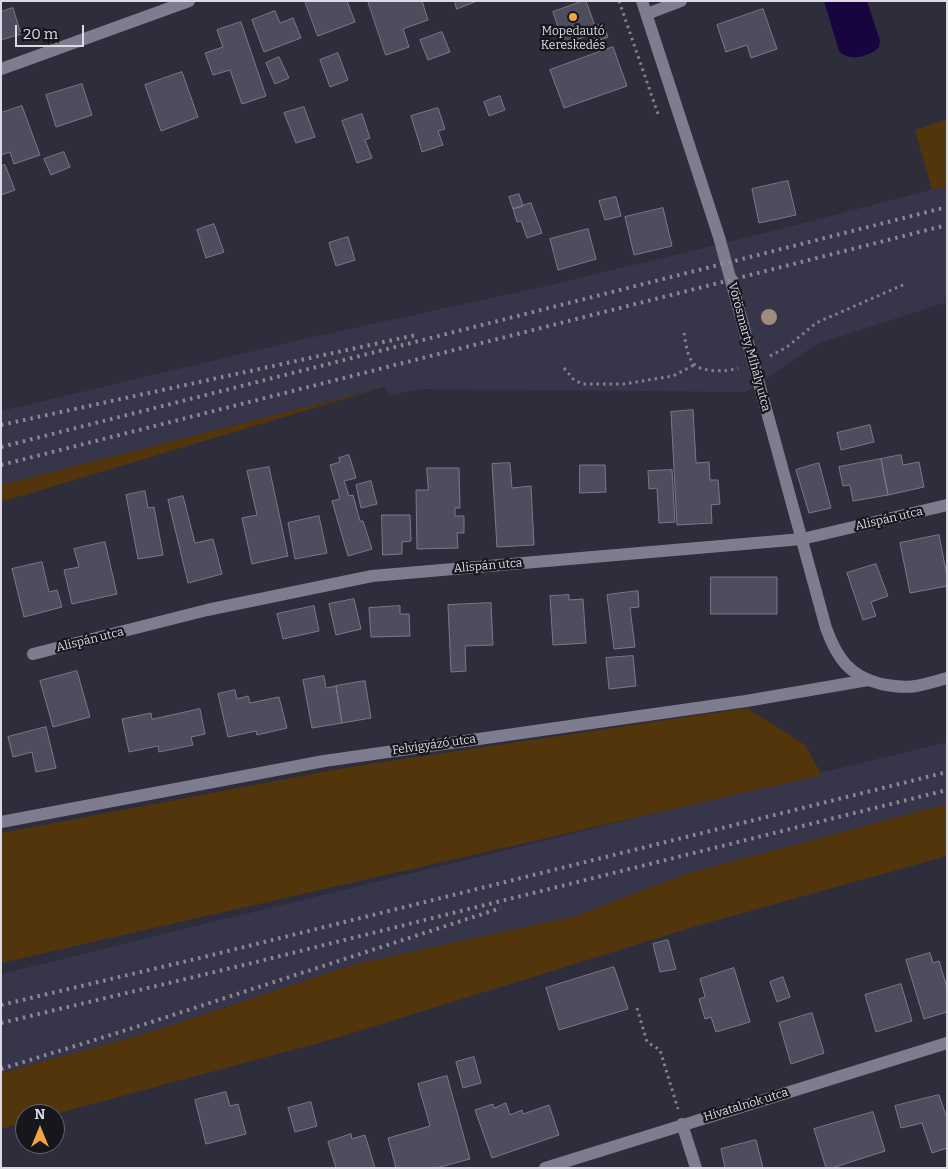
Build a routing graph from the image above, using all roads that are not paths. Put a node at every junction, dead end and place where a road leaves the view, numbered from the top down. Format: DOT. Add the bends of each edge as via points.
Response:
graph roads {
  1 [pos="189,1"];
  2 [pos="642,1"];
  3 [pos="681,1"];
  4 [pos="647,14"];
  5 [pos="1,69"];
  6 [pos="947,505"];
  7 [pos="802,539"];
  8 [pos="33,654"];
  9 [pos="947,678"];
  10 [pos="868,680"];
  11 [pos="1,822"];
  12 [pos="947,1044"];
  13 [pos="682,1124"];
  14 [pos="545,1168"];
  15 [pos="696,1168"];
  1 -- 5 [label="street"];
  2 -- 4 [label="street, Vörösmarty Mihály utca"];
  3 -- 4 [label="street"];
  4 -- 7 [label="street, Vörösmarty Mihály utca" via="719,237"];
  6 -- 7 [label="street, Alispán utca"];
  7 -- 8 [label="street, Alispán utca" via="372,576 207,610"];
  7 -- 10 [label="street, Vörösmarty Mihály utca" via="832,645 852,671"];
  9 -- 10 [label="street" via="915,687 893,687"];
  10 -- 11 [label="street, Felvigyázó utca" via="746,701 324,761"];
  12 -- 13 [label="street, Hivatalnok utca"];
  13 -- 14 [label="street, Hivatalnok utca"];
  13 -- 15 [label="street"];
}
